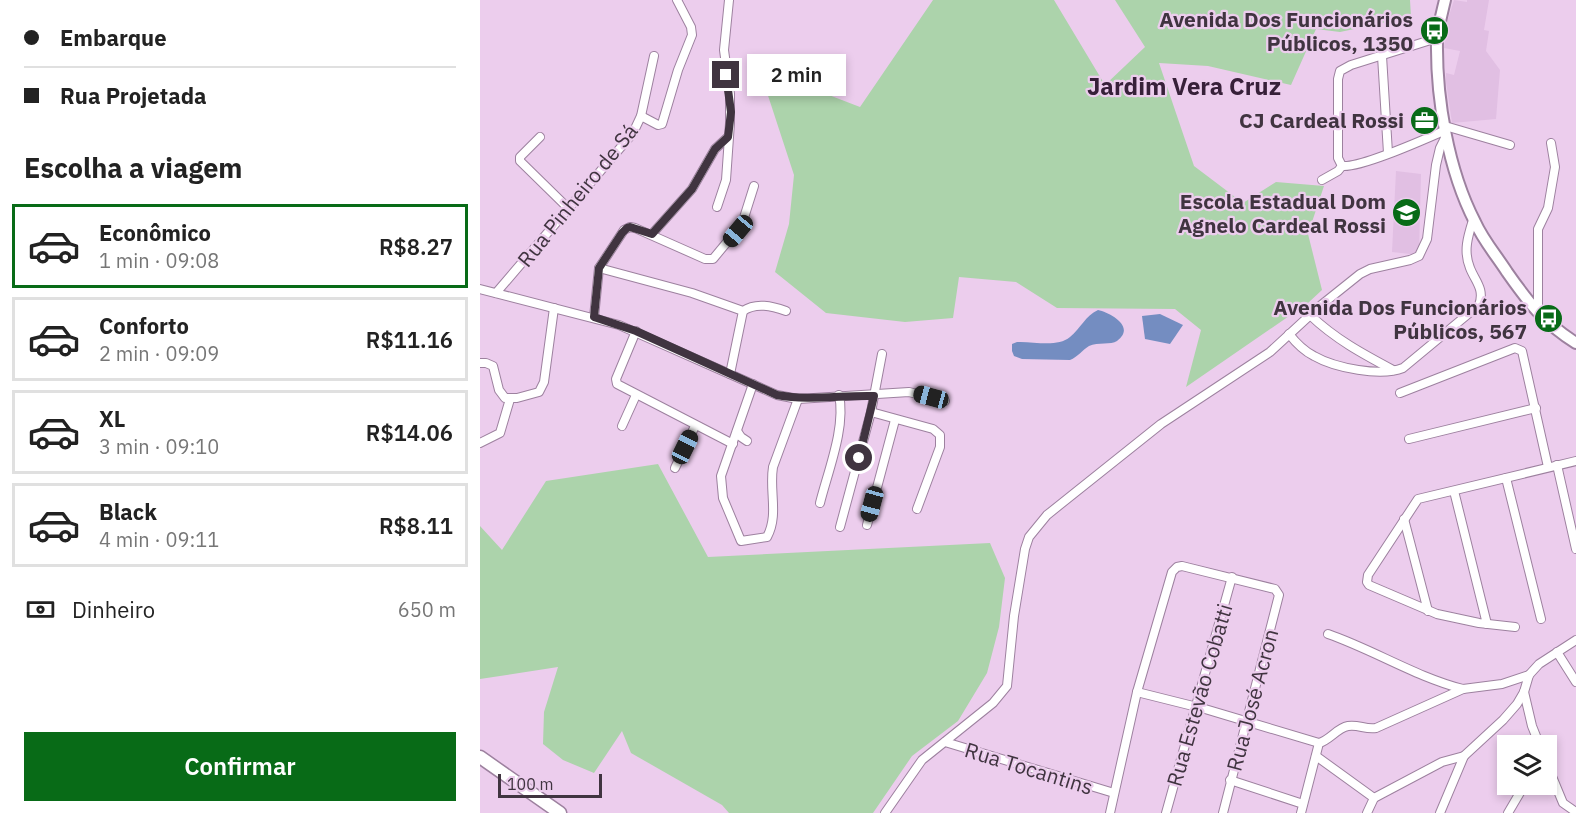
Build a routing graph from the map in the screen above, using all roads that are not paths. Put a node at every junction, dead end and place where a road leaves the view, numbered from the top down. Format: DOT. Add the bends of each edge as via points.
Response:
graph roads {
  1 [pos="676,0"];
  2 [pos="729,0"];
  3 [pos="1445,0"];
  4 [pos="1437,38"];
  5 [pos="654,56"];
  6 [pos="1382,56"];
  7 [pos="641,116"];
  8 [pos="1446,130"];
  9 [pos="540,137"];
  10 [pos="728,137"];
  11 [pos="1551,143"];
  12 [pos="1510,144"];
  13 [pos="1388,153"];
  14 [pos="1342,166"];
  15 [pos="1322,180"];
  16 [pos="754,186"];
  17 [pos="717,207"];
  18 [pos="569,209"];
  19 [pos="1473,220"];
  20 [pos="652,234"];
  21 [pos="599,268"];
  22 [pos="480,289"];
  23 [pos="496,292"];
  24 [pos="554,308"];
  25 [pos="743,311"];
  26 [pos="786,311"];
  27 [pos="1538,314"];
  28 [pos="1310,315"];
  29 [pos="594,317"];
  30 [pos="636,331"];
  31 [pos="1289,334"];
  32 [pos="1576,343"];
  33 [pos="882,354"];
  34 [pos="480,363"];
  35 [pos="1396,371"];
  36 [pos="730,374"];
  37 [pos="753,384"];
  38 [pos="1400,393"];
  39 [pos="636,395"];
  40 [pos="838,395"];
  41 [pos="874,396"];
  42 [pos="510,399"];
  43 [pos="798,399"];
  44 [pos="945,401"];
  45 [pos="1536,408"];
  46 [pos="871,412"];
  47 [pos="895,420"];
  48 [pos="622,426"];
  49 [pos="695,426"];
  50 [pos="737,431"];
  51 [pos="1409,439"];
  52 [pos="747,441"];
  53 [pos="480,443"];
  54 [pos="733,444"];
  55 [pos="1576,461"];
  56 [pos="1553,466"];
  57 [pos="675,468"];
  58 [pos="1506,478"];
  59 [pos="1454,491"];
  60 [pos="820,503"];
  61 [pos="918,509"];
  62 [pos="1404,519"];
  63 [pos="867,525"];
  64 [pos="840,527"];
  65 [pos="1576,549"];
  66 [pos="1232,577"];
  67 [pos="1428,611"];
  68 [pos="1541,619"];
  69 [pos="1486,624"];
  70 [pos="1515,627"];
  71 [pos="1328,634"];
  72 [pos="1576,640"];
  73 [pos="1557,652"];
  74 [pos="1529,675"];
  75 [pos="1576,682"];
  76 [pos="1463,689"];
  77 [pos="1137,692"];
  78 [pos="1524,692"];
  79 [pos="1196,706"];
  80 [pos="1245,722"];
  81 [pos="1536,735"];
  82 [pos="945,742"];
  83 [pos="1319,743"];
  84 [pos="1316,756"];
  85 [pos="1464,756"];
  86 [pos="480,757"];
  87 [pos="1230,780"];
  88 [pos="1557,789"];
  89 [pos="1114,793"];
  90 [pos="1519,795"];
  91 [pos="1374,798"];
  92 [pos="1302,804"];
  93 [pos="560,813"];
  94 [pos="885,813"];
  95 [pos="1110,813"];
  96 [pos="1166,813"];
  97 [pos="1223,813"];
  98 [pos="1301,813"];
  99 [pos="1367,813"];
  100 [pos="1440,813"];
  101 [pos="1508,813"];
  102 [pos="1575,813"];
  1 -- 7 [label="street" via="691,27 692,39 662,124"];
  2 -- 10 [label="street" via="724,37 731,112"];
  3 -- 4 [label="street"];
  4 -- 6 [label="street"];
  4 -- 8 [label="street"];
  5 -- 7 [label="street, Rua Pinheiro de Sá"];
  6 -- 13 [label="street"];
  6 -- 14 [label="street" via="1340,71 1338,159"];
  7 -- 18 [label="street, Rua Pinheiro de Sá" via="633,133"];
  8 -- 12 [label="street"];
  8 -- 13 [label="street"];
  8 -- 19 [label="street" via="1459,184"];
  8 -- 28 [label="street" via="1436,165 1427,239 1419,256 1360,274"];
  9 -- 18 [label="street" via="520,161"];
  10 -- 17 [label="street" via="726,180"];
  10 -- 20 [label="street" via="715,149 692,189"];
  11 -- 27 [label="street" via="1553,186 1538,229"];
  13 -- 14 [label="street"];
  14 -- 15 [label="street"];
  16 -- 20 [label="street" via="742,224 713,259"];
  18 -- 23 [label="street, Rua Pinheiro de Sá"];
  19 -- 27 [label="street"];
  19 -- 35 [label="street" via="1466,246 1470,269 1480,290 1479,305"];
  20 -- 21 [label="street" via="627,228"];
  21 -- 25 [label="street"];
  21 -- 29 [label="street"];
  22 -- 23 [label="street"];
  23 -- 24 [label="street"];
  24 -- 29 [label="street"];
  24 -- 42 [label="street" via="542,388"];
  25 -- 26 [label="street" via="763,306"];
  25 -- 36 [label="street"];
  27 -- 32 [label="street"];
  28 -- 31 [label="street"];
  28 -- 35 [label="street" via="1353,349"];
  29 -- 30 [label="street"];
  30 -- 36 [label="street"];
  30 -- 39 [label="street" via="616,382"];
  31 -- 35 [label="street" via="1317,357 1363,370"];
  31 -- 82 [label="street" via="1270,352 1161,424 1037,525 1025,549 1007,686 993,704"];
  33 -- 41 [label="street"];
  34 -- 42 [label="street" via="492,366 501,395"];
  36 -- 37 [label="street"];
  37 -- 43 [label="street"];
  37 -- 50 [label="street"];
  38 -- 45 [label="street" via="1515,348 1522,351"];
  39 -- 48 [label="street"];
  39 -- 49 [label="street"];
  40 -- 41 [label="street"];
  40 -- 43 [label="street"];
  40 -- 60 [label="street" via="840,425"];
  41 -- 44 [label="street" via="909,392"];
  41 -- 46 [label="street"];
  42 -- 53 [label="street" via="502,430"];
  43 -- 54 [label="street" via="773,467 774,519 767,537 741,541 723,498 720,476"];
  45 -- 51 [label="street"];
  45 -- 56 [label="street"];
  46 -- 47 [label="street"];
  46 -- 64 [label="street"];
  47 -- 61 [label="street" via="933,429 940,435 940,447"];
  47 -- 63 [label="street"];
  49 -- 54 [label="street"];
  49 -- 57 [label="street"];
  50 -- 52 [label="street"];
  50 -- 54 [label="street"];
  55 -- 56 [label="street"];
  56 -- 58 [label="street"];
  56 -- 65 [label="street"];
  58 -- 59 [label="street"];
  58 -- 68 [label="street"];
  59 -- 62 [label="street" via="1418,500"];
  59 -- 69 [label="street"];
  62 -- 67 [label="street"];
  62 -- 67 [label="street" via="1367,582"];
  66 -- 77 [label="street" via="1182,566 1172,572"];
  66 -- 79 [label="street, Rua Estevão Cobatti"];
  66 -- 80 [label="street, Rua José Acron" via="1275,589 1279,595"];
  67 -- 69 [label="street"];
  69 -- 70 [label="street"];
  71 -- 76 [label="street"];
  72 -- 73 [label="street"];
  73 -- 74 [label="street"];
  73 -- 75 [label="street"];
  74 -- 76 [label="street" via="1502,684"];
  74 -- 78 [label="street"];
  76 -- 83 [label="street" via="1376,728 1346,727"];
  77 -- 79 [label="street"];
  77 -- 89 [label="street"];
  78 -- 81 [label="street"];
  78 -- 85 [label="street" via="1503,720"];
  79 -- 80 [label="street"];
  79 -- 96 [label="street, Rua Estevão Cobatti"];
  80 -- 83 [label="street"];
  80 -- 87 [label="street, Rua José Acron"];
  82 -- 89 [label="street, Rua Tocantins"];
  82 -- 94 [label="street" via="922,760"];
  83 -- 84 [label="street"];
  84 -- 91 [label="street"];
  84 -- 92 [label="street"];
  85 -- 91 [label="street" via="1442,762"];
  85 -- 100 [label="street"];
  86 -- 93 [label="main road"];
  87 -- 92 [label="street"];
  87 -- 97 [label="street, Rua José Acron"];
  88 -- 102 [label="street" via="1563,803"];
  89 -- 95 [label="street"];
  90 -- 101 [label="street"];
  91 -- 99 [label="street"];
  92 -- 98 [label="street"];
}
